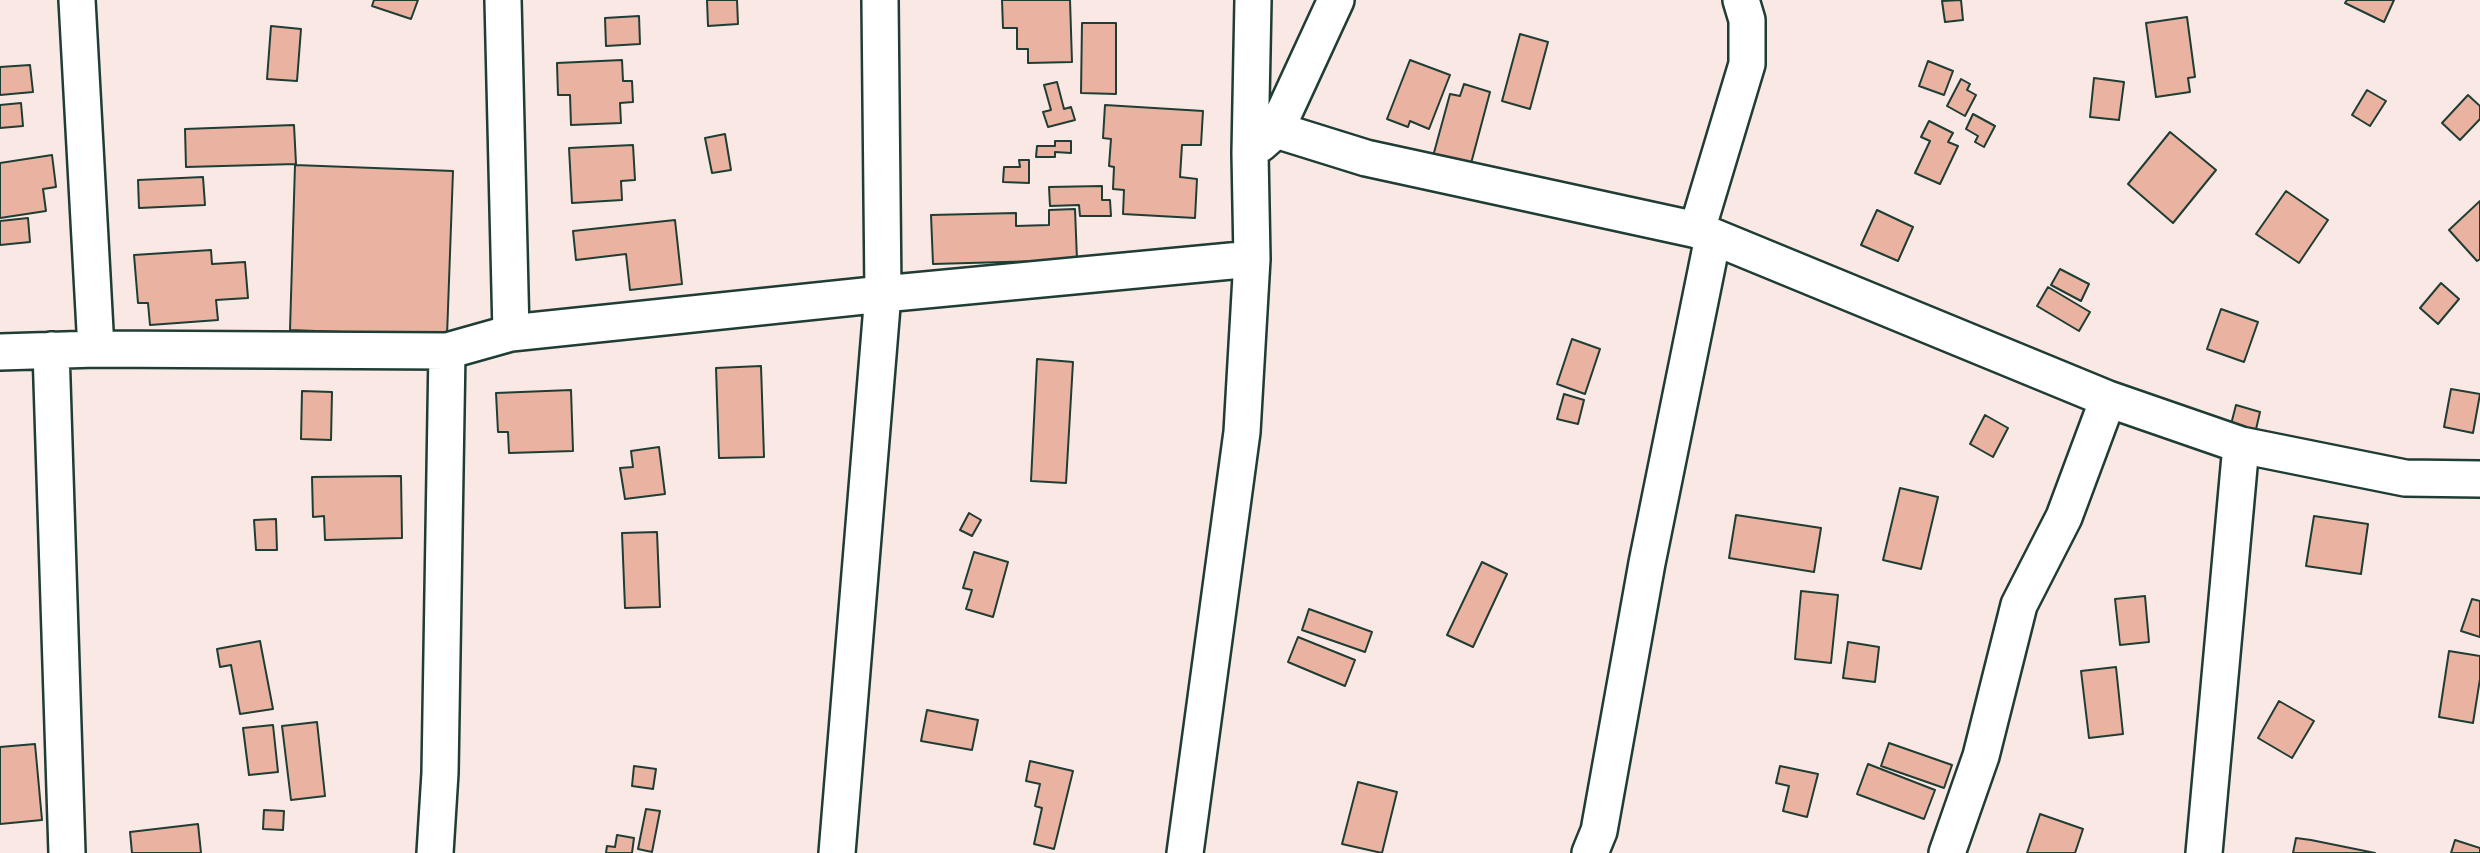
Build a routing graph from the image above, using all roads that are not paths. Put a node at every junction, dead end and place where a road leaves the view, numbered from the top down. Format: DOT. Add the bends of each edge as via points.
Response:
graph roads {
  1 [pos="77,0"];
  2 [pos="503,0"];
  3 [pos="880,0"];
  4 [pos="1253,0"];
  5 [pos="1336,0"];
  6 [pos="1741,0"];
  7 [pos="1276,130"];
  8 [pos="1250,153"];
  9 [pos="1705,234"];
  10 [pos="1252,259"];
  11 [pos="883,294"];
  12 [pos="511,333"];
  13 [pos="51,349"];
  14 [pos="96,349"];
  15 [pos="447,351"];
  16 [pos="0,352"];
  17 [pos="2108,399"];
  18 [pos="2241,445"];
  19 [pos="2480,480"];
  20 [pos="66,853"];
  21 [pos="435,853"];
  22 [pos="837,853"];
  23 [pos="1185,853"];
  24 [pos="1590,853"];
  25 [pos="1947,853"];
  26 [pos="2204,853"];
  1 -- 14 [label="street"];
  2 -- 12 [label="street"];
  3 -- 11 [label="street"];
  4 -- 8 [label="street"];
  5 -- 7 [label="street"];
  6 -- 9 [label="street" via="1747,64"];
  7 -- 8 [label="street"];
  7 -- 9 [label="street" via="1366,158"];
  8 -- 10 [label="street"];
  9 -- 17 [label="street"];
  9 -- 24 [label="street" via="1599,831"];
  10 -- 11 [label="street"];
  10 -- 23 [label="street" via="1242,432"];
  11 -- 12 [label="street"];
  11 -- 22 [label="street"];
  12 -- 15 [label="street"];
  13 -- 14 [label="street"];
  13 -- 16 [label="street"];
  13 -- 20 [label="street"];
  14 -- 15 [label="street"];
  15 -- 21 [label="street"];
  17 -- 18 [label="street"];
  17 -- 25 [label="street" via="2064,517 2019,605 1981,756"];
  18 -- 19 [label="street" via="2404,478"];
  18 -- 26 [label="street"];
}
